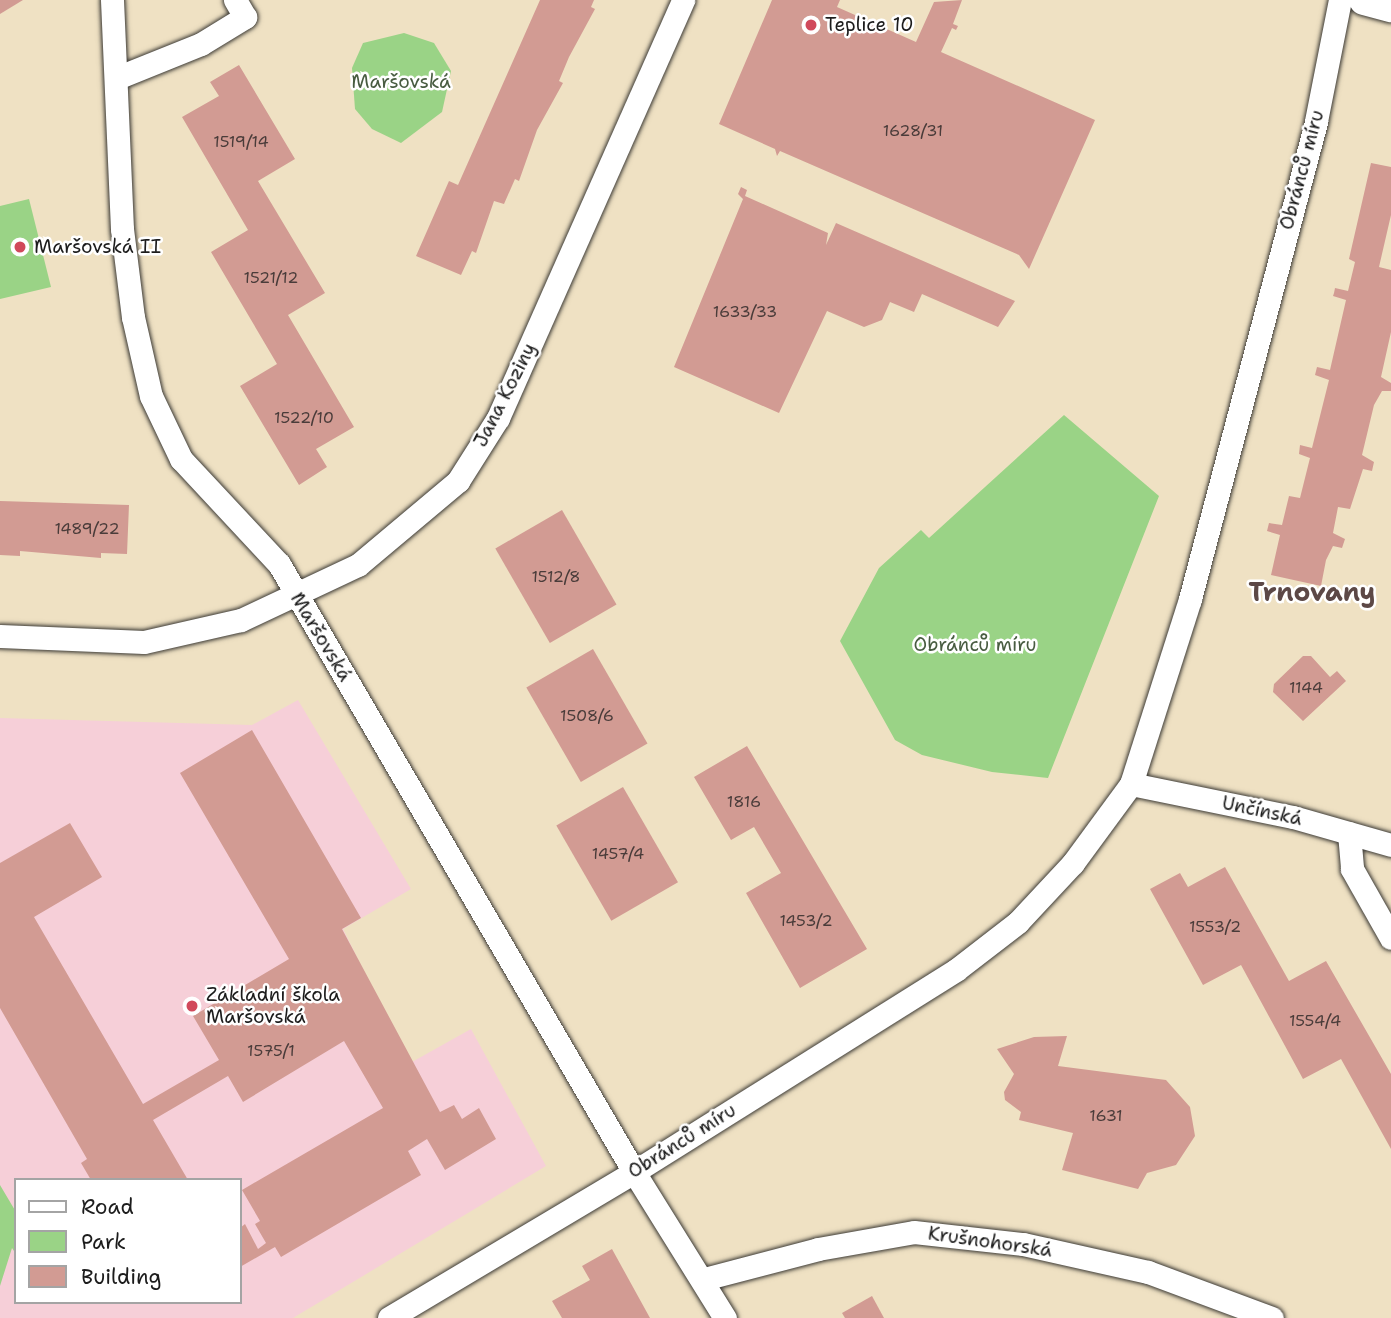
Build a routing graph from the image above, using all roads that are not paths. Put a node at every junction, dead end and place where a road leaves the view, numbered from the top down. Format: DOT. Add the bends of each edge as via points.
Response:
graph roads {
  1 [pos="112,0"];
  2 [pos="235,0"];
  3 [pos="684,0"];
  4 [pos="1340,0"];
  5 [pos="1364,0"];
  6 [pos="1391,7"];
  7 [pos="119,77"];
  8 [pos="297,597"];
  9 [pos="0,636"];
  10 [pos="1130,784"];
  11 [pos="1349,832"];
  12 [pos="1391,845"];
  13 [pos="1391,938"];
  14 [pos="634,1172"];
  15 [pos="704,1279"];
  16 [pos="389,1318"];
  17 [pos="725,1318"];
  18 [pos="1272,1318"];
  1 -- 7 [label="street, Maršovská"];
  2 -- 7 [label="street" via="245,17 201,44"];
  3 -- 8 [label="street, Jana Koziny" via="498,418 458,481 373,555"];
  4 -- 10 [label="street, Obránců míru" via="1316,121 1189,599"];
  5 -- 6 [label="street"];
  7 -- 8 [label="street, Maršovská" via="121,229 133,317 151,396 181,459 279,564"];
  8 -- 9 [label="street, Jana Koziny" via="208,630 144,642"];
  8 -- 14 [label="street, Maršovská"];
  10 -- 11 [label="street, Unčínská"];
  10 -- 14 [label="street, Obránců míru" via="1073,863 1018,922 956,970"];
  11 -- 12 [label="street, Unčínská"];
  11 -- 13 [label="street" via="1352,869"];
  14 -- 15 [label="street"];
  14 -- 16 [label="street, Obránců míru"];
  15 -- 17 [label="street"];
  15 -- 18 [label="street, Krušnohorská" via="803,1253 914,1232 1023,1244 1148,1272"];
}
